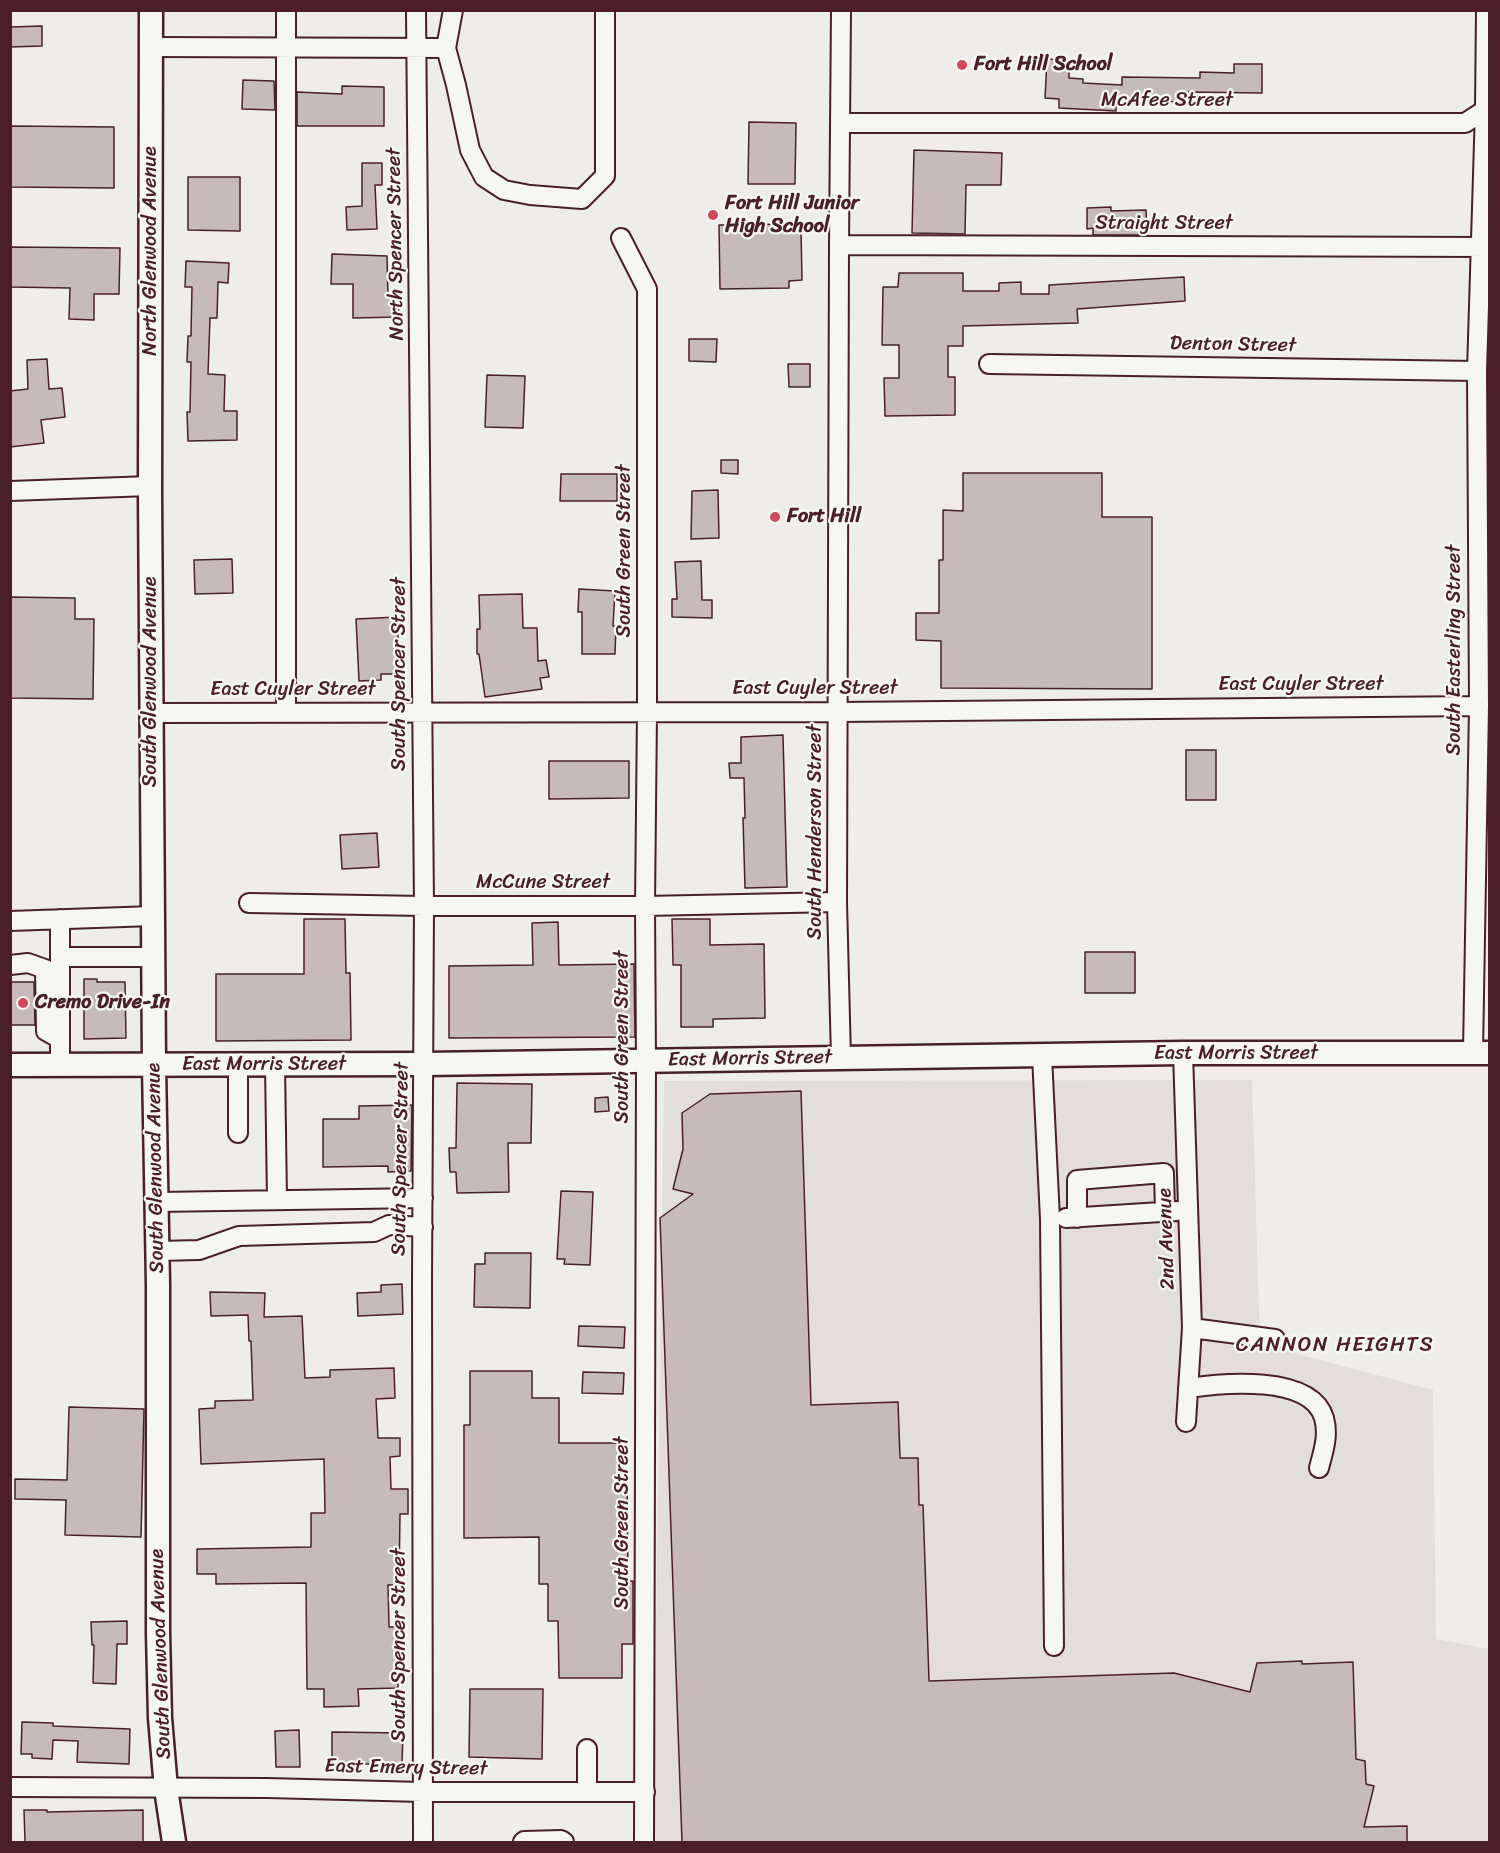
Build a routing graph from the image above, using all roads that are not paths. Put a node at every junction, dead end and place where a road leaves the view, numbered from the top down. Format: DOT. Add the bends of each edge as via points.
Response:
graph roads {
  1 [pos="151,10"];
  2 [pos="286,10"];
  3 [pos="416,10"];
  4 [pos="453,10"];
  5 [pos="605,10"];
  6 [pos="841,10"];
  7 [pos="1486,10"];
  8 [pos="151,47"];
  9 [pos="416,48"];
  10 [pos="446,48"];
  11 [pos="286,49"];
  12 [pos="1487,110"];
  13 [pos="840,123"];
  14 [pos="621,238"];
  15 [pos="838,245"];
  16 [pos="1485,247"];
  17 [pos="989,364"];
  18 [pos="1477,371"];
  19 [pos="421,476"];
  20 [pos="150,489"];
  21 [pos="10,491"];
  22 [pos="1479,706"];
  23 [pos="423,711"];
  24 [pos="647,712"];
  25 [pos="838,712"];
  26 [pos="152,713"];
  27 [pos="286,713"];
  28 [pos="837,902"];
  29 [pos="249,903"];
  30 [pos="424,906"];
  31 [pos="645,906"];
  32 [pos="153,916"];
  33 [pos="60,919"];
  34 [pos="10,921"];
  35 [pos="60,957"];
  36 [pos="153,957"];
  37 [pos="10,965"];
  38 [pos="60,1039"];
  39 [pos="1481,1052"];
  40 [pos="1183,1053"];
  41 [pos="1042,1056"];
  42 [pos="841,1058"];
  43 [pos="646,1060"];
  44 [pos="425,1064"];
  45 [pos="10,1065"];
  46 [pos="60,1065"];
  47 [pos="154,1065"];
  48 [pos="238,1065"];
  49 [pos="275,1065"];
  50 [pos="238,1133"];
  51 [pos="423,1198"];
  52 [pos="277,1200"];
  53 [pos="157,1202"];
  54 [pos="1188,1210"];
  55 [pos="1165,1211"];
  56 [pos="1077,1218"];
  57 [pos="1050,1219"];
  58 [pos="423,1227"];
  59 [pos="158,1251"];
  60 [pos="1192,1328"];
  61 [pos="1275,1339"];
  62 [pos="1188,1388"];
  63 [pos="1186,1422"];
  64 [pos="1318,1468"];
  65 [pos="1054,1646"];
  66 [pos="587,1749"];
  67 [pos="10,1788"];
  68 [pos="166,1789"];
  69 [pos="587,1791"];
  70 [pos="423,1792"];
  71 [pos="645,1792"];
  72 [pos="174,1842"];
  73 [pos="423,1842"];
  74 [pos="523,1842"];
  75 [pos="564,1842"];
  76 [pos="644,1842"];
  1 -- 8 [label="main road, North Glenwood Avenue"];
  2 -- 11 [label="street"];
  3 -- 9 [label="street, North Spencer Street"];
  4 -- 10 [label="street"];
  5 -- 10 [label="street" via="605,176 582,199 504,190 483,177 470,150"];
  6 -- 13 [label="street, South Henderson Street"];
  7 -- 12 [label="street, South Easterling Street"];
  8 -- 11 [label="street"];
  8 -- 20 [label="main road, North Glenwood Avenue"];
  9 -- 10 [label="street"];
  9 -- 11 [label="street"];
  9 -- 19 [label="street, North Spencer Street"];
  11 -- 27 [label="street"];
  12 -- 13 [label="street, McAfee Street" via="1465,123"];
  12 -- 16 [label="street, South Easterling Street"];
  13 -- 15 [label="street, South Henderson Street"];
  14 -- 24 [label="street, South Green Street" via="647,290"];
  15 -- 16 [label="street, Straight Street"];
  15 -- 25 [label="street, South Henderson Street"];
  16 -- 18 [label="street, South Easterling Street"];
  17 -- 18 [label="street, Denton Street"];
  18 -- 22 [label="street, South Easterling Street"];
  19 -- 23 [label="street, South Spencer Street"];
  20 -- 21 [label="street"];
  20 -- 26 [label="main road, South Glenwood Avenue"];
  22 -- 25 [label="street, East Cuyler Street"];
  22 -- 39 [label="street, South Easterling Street"];
  23 -- 24 [label="street, East Cuyler Street"];
  23 -- 27 [label="street, East Cuyler Street"];
  23 -- 30 [label="street, South Spencer Street"];
  24 -- 25 [label="street, East Cuyler Street"];
  24 -- 31 [label="street, South Green Street"];
  25 -- 28 [label="street, South Henderson Street"];
  26 -- 27 [label="street, East Cuyler Street"];
  26 -- 32 [label="main road, South Glenwood Avenue"];
  28 -- 31 [label="street, McCune Street"];
  28 -- 42 [label="street, South Henderson Street"];
  29 -- 30 [label="street, McCune Street"];
  30 -- 31 [label="street, McCune Street"];
  30 -- 44 [label="street, South Spencer Street"];
  31 -- 43 [label="street, South Green Street"];
  32 -- 33 [label="street"];
  32 -- 36 [label="main road, South Glenwood Avenue"];
  33 -- 34 [label="street"];
  33 -- 35 [label="street"];
  35 -- 36 [label="street"];
  35 -- 38 [label="street"];
  36 -- 47 [label="main road, South Glenwood Avenue"];
  37 -- 38 [label="street" via="28,963 45,969 46,1031"];
  38 -- 46 [label="street"];
  39 -- 40 [label="main road, East Morris Street"];
  40 -- 41 [label="main road, East Morris Street"];
  40 -- 54 [label="street, 2nd Avenue"];
  41 -- 42 [label="main road, East Morris Street"];
  41 -- 57 [label="street"];
  42 -- 43 [label="main road, East Morris Street"];
  43 -- 44 [label="main road, East Morris Street"];
  43 -- 71 [label="street, South Green Street"];
  44 -- 49 [label="main road, East Morris Street"];
  44 -- 51 [label="street, South Spencer Street"];
  45 -- 46 [label="main road, East Morris Street"];
  46 -- 47 [label="main road, East Morris Street"];
  47 -- 48 [label="main road, East Morris Street"];
  47 -- 53 [label="main road, South Glenwood Avenue"];
  48 -- 49 [label="main road, East Morris Street"];
  48 -- 50 [label="street"];
  49 -- 52 [label="street"];
  51 -- 52 [label="street"];
  51 -- 58 [label="street, South Spencer Street"];
  52 -- 53 [label="street"];
  53 -- 59 [label="main road, South Glenwood Avenue"];
  54 -- 55 [label="street"];
  54 -- 60 [label="street, 2nd Avenue"];
  55 -- 56 [label="street"];
  55 -- 56 [label="street" via="1164,1173 1077,1180"];
  56 -- 57 [label="street"];
  57 -- 65 [label="street"];
  58 -- 59 [label="street" via="389,1225 374,1232 239,1236 199,1250"];
  58 -- 70 [label="street, South Spencer Street"];
  59 -- 68 [label="main road, South Glenwood Avenue" via="158,1634"];
  60 -- 61 [label="street"];
  60 -- 62 [label="street, 2nd Avenue"];
  62 -- 63 [label="street, 2nd Avenue"];
  62 -- 64 [label="street" via="1257,1383 1290,1389 1312,1400 1324,1417 1326,1439"];
  66 -- 69 [label="street"];
  67 -- 68 [label="street, East Emery Street"];
  68 -- 70 [label="street, East Emery Street"];
  68 -- 72 [label="main road, South Glenwood Avenue"];
  69 -- 70 [label="street, East Emery Street"];
  69 -- 71 [label="street, East Emery Street"];
  70 -- 73 [label="street, South Spencer Street"];
  71 -- 76 [label="street, South Green Street"];
  74 -- 75 [label="street"];
}
